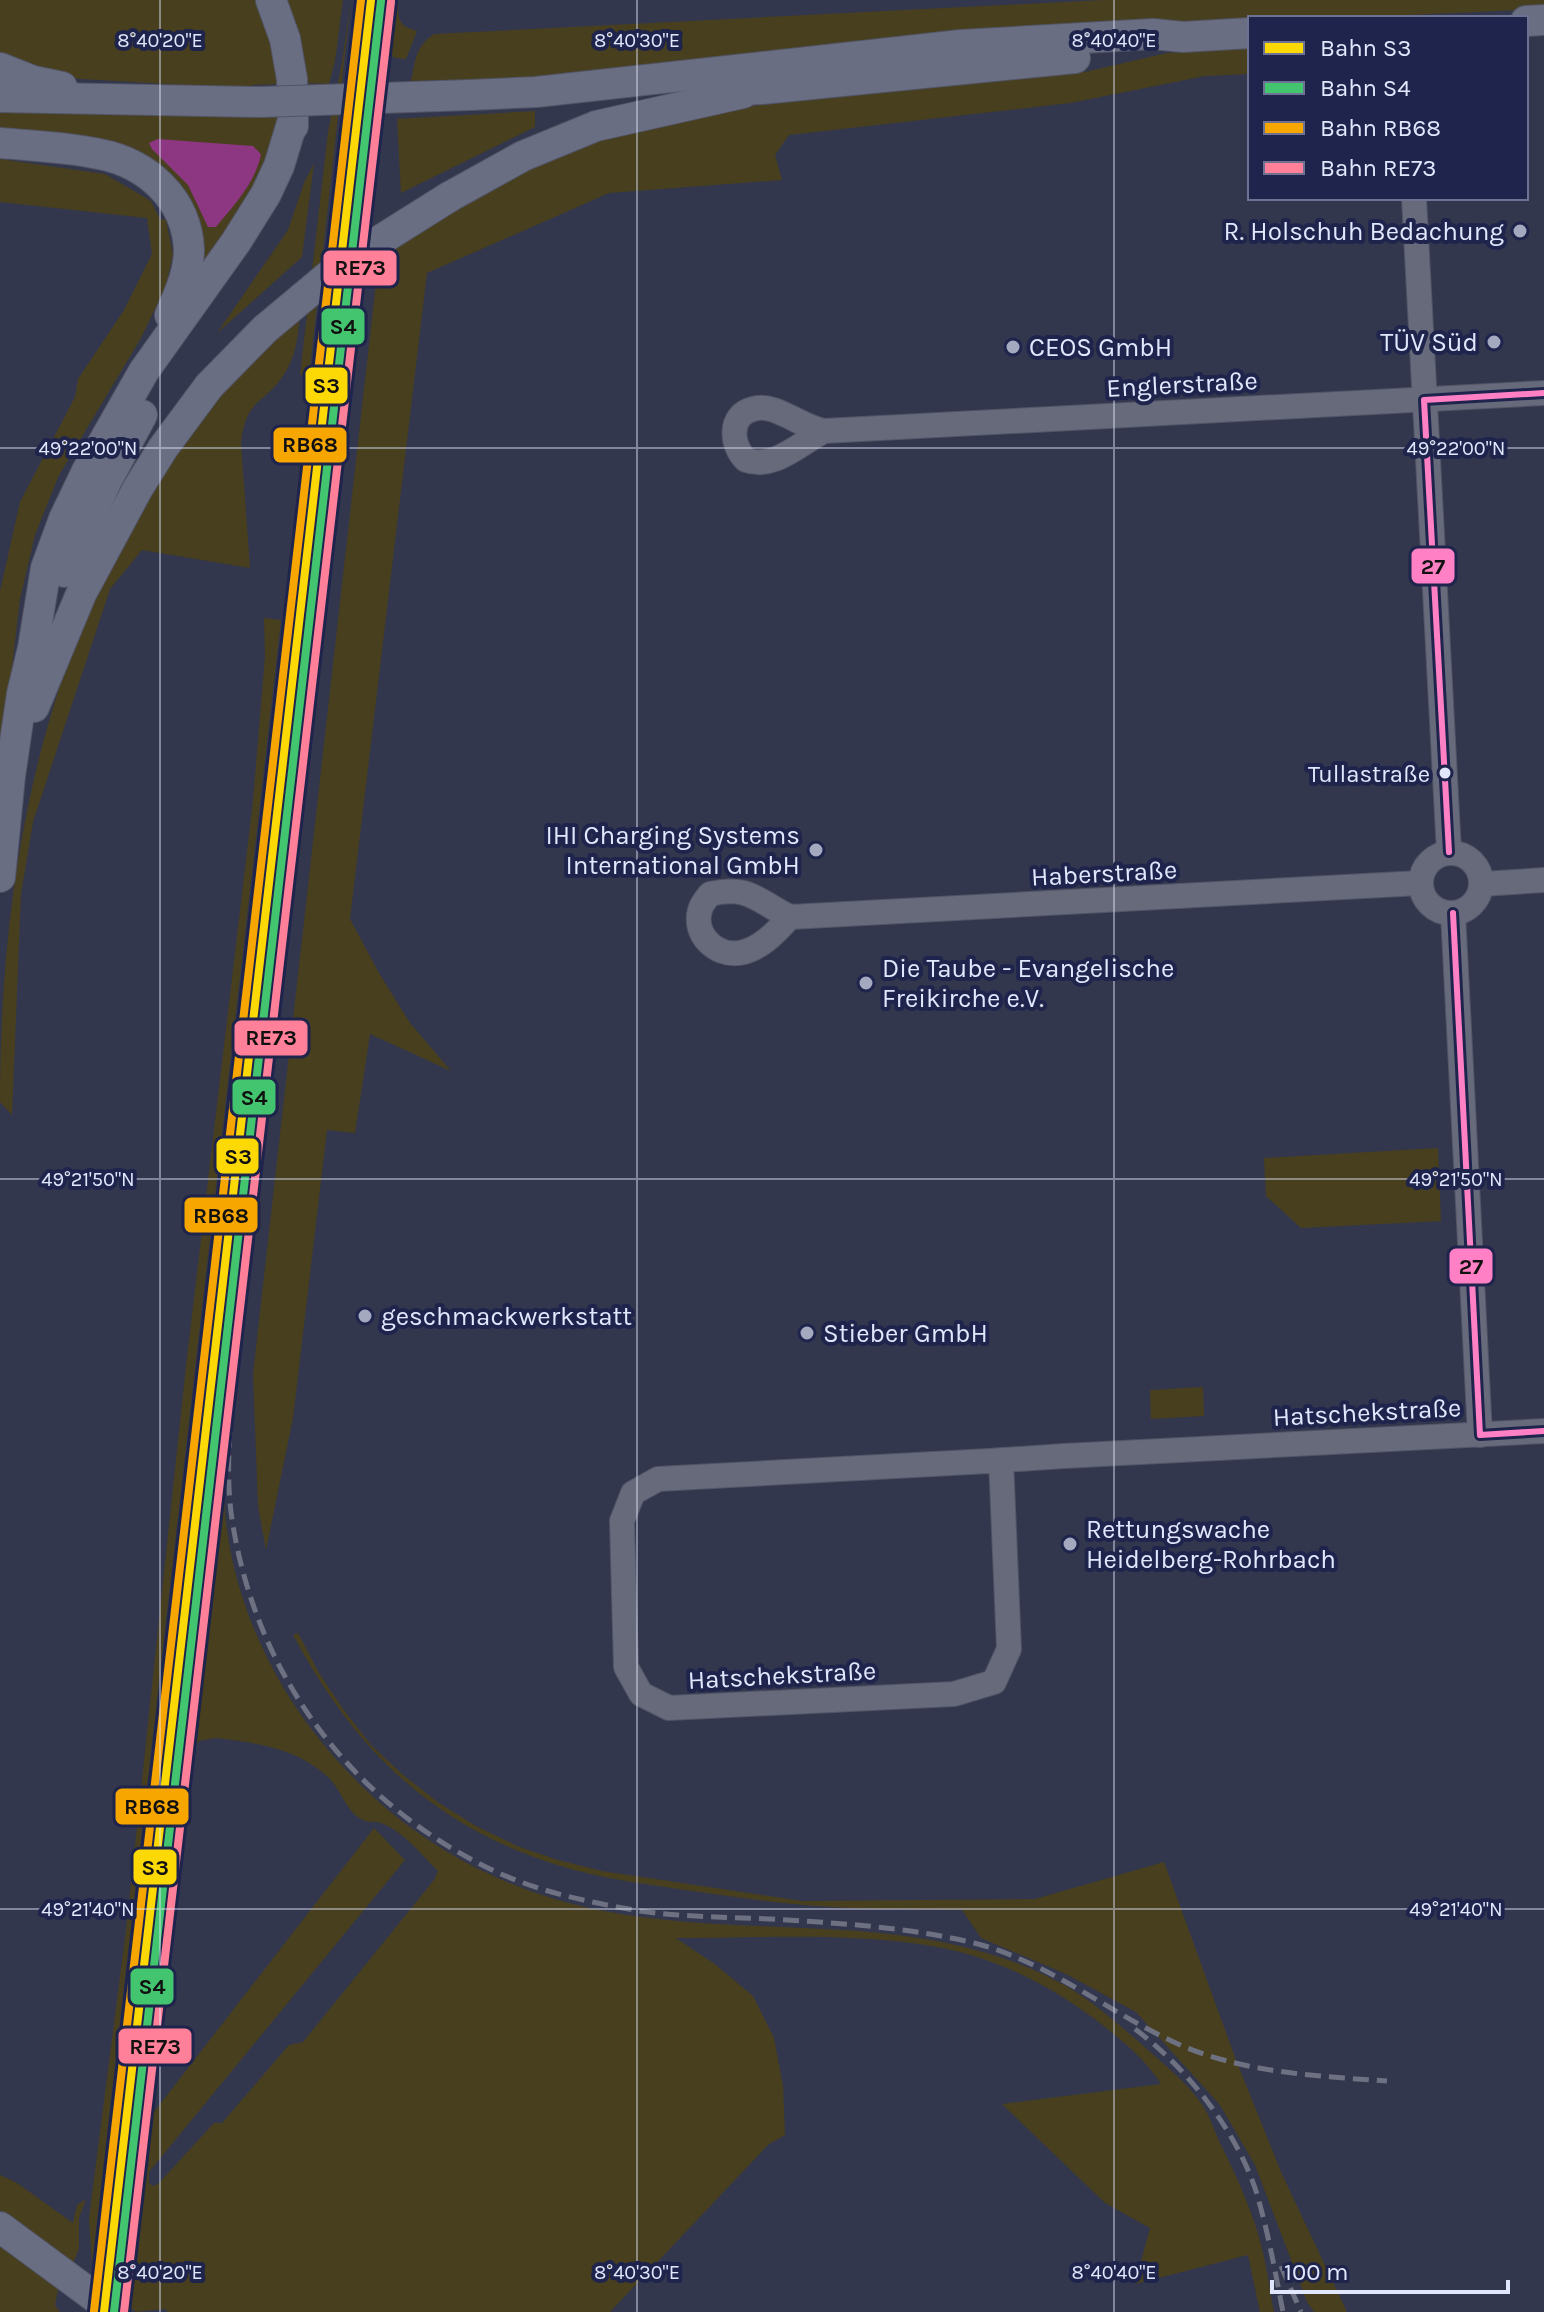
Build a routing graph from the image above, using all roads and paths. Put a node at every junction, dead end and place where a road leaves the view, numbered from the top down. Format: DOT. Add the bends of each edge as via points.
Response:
graph roads {
  1 [pos="271,0"];
  2 [pos="1248,33"];
  3 [pos="1183,37"];
  4 [pos="0,68"];
  5 [pos="0,89"];
  6 [pos="762,89"];
  7 [pos="536,92"];
  8 [pos="0,97"];
  9 [pos="79,99"];
  10 [pos="293,120"];
  11 [pos="0,143"];
  12 [pos="1414,200"];
  13 [pos="144,371"];
  14 [pos="1544,393"];
  15 [pos="1424,400"];
  16 [pos="824,431"];
  17 [pos="33,648"];
  18 [pos="13,752"];
  19 [pos="1449,852"];
  20 [pos="0,877"];
  21 [pos="1544,880"];
  22 [pos="1420,883"];
  23 [pos="1482,884"];
  24 [pos="1453,913"];
  25 [pos="790,917"];
  26 [pos="1544,1431"];
  27 [pos="1480,1435"];
  28 [pos="1001,1460"];
  29 [pos="0,2227"];
  30 [pos="115,2312"];
  1 -- 10 [label="main road" via="285,39"];
  2 -- 3 [label="main road"];
  3 -- 6 [label="main road" via="1073,58"];
  3 -- 7 [label="main road" via="1153,34 974,44"];
  4 -- 9 [label="main road"];
  5 -- 9 [label="main road"];
  6 -- 7 [label="main road" via="578,96"];
  6 -- 18 [label="main road, bridge" via="596,126 523,156 344,263 265,329 209,386 138,488 81,594"];
  7 -- 9 [label="main road, bridge" via="261,102"];
  8 -- 9 [label="main road"];
  10 -- 13 [label="main road" via="266,194"];
  10 -- 17 [label="main road" via="291,169 272,221 131,435"];
  11 -- 13 [label="main road" via="100,154 134,166 161,184 175,203 186,225 189,252 184,285"];
  12 -- 15 [label="street"];
  13 -- 17 [label="main road" via="64,519 46,568"];
  14 -- 15 [label="street, Englerstraße"];
  15 -- 16 [label="street, Englerstraße"];
  15 -- 19 [label="street"];
  17 -- 18 [label="main road"];
  18 -- 20 [label="main road"];
  19 -- 22 [label="street" via="1430,861"];
  19 -- 23 [label="street" via="1471,860"];
  21 -- 23 [label="street"];
  22 -- 24 [label="street" via="1431,906"];
  22 -- 25 [label="street, Haberstraße"];
  23 -- 24 [label="street" via="1472,905"];
  24 -- 27 [label="street"];
  26 -- 27 [label="street, Hatschekstraße"];
  27 -- 28 [label="street, Hatschekstraße"];
  28 -- 28 [label="street, Hatschekstraße" via="658,1479 633,1493 622,1521 626,1667 641,1694 669,1708 954,1694 994,1682 1009,1649"];
  29 -- 30 [label="main road"];
}
